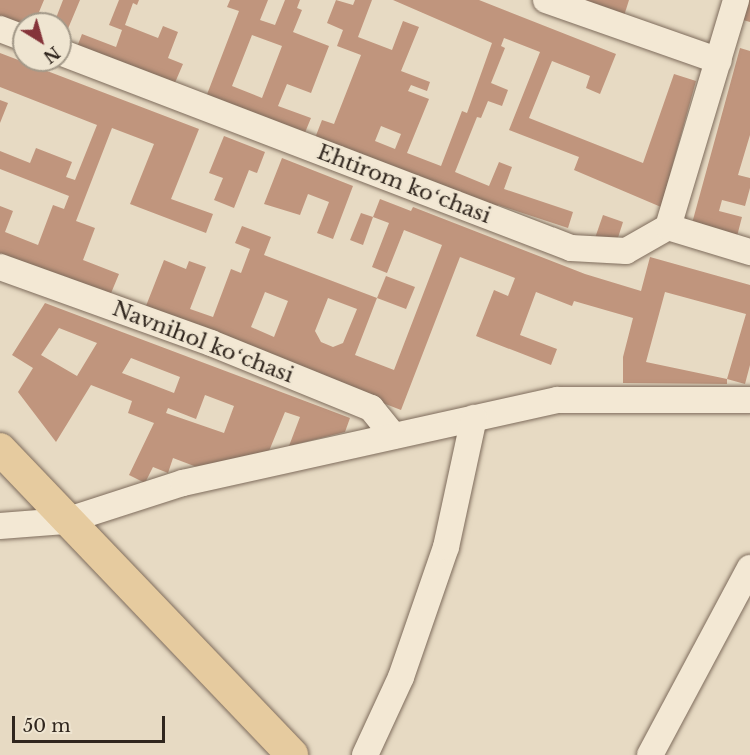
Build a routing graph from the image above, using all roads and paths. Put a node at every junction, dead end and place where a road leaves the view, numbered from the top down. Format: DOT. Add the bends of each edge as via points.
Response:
graph roads {
  1 [pos="546,0"];
  2 [pos="736,0"];
  3 [pos="740,32"];
  4 [pos="72,57"];
  5 [pos="719,61"];
  6 [pos="668,228"];
  7 [pos="750,252"];
  8 [pos="0,267"];
  9 [pos="750,400"];
  10 [pos="474,418"];
  11 [pos="394,436"];
  12 [pos="0,449"];
  13 [pos="65,521"];
  14 [pos="0,526"];
  15 [pos="750,568"];
  16 [pos="292,755"];
  17 [pos="365,755"];
  18 [pos="650,755"];
  1 -- 5 [label="street"];
  2 -- 3 [label="street"];
  3 -- 5 [label="street"];
  4 -- 6 [label="street, Ehtirom koʻchasi" via="571,248 626,251"];
  5 -- 6 [label="street"];
  6 -- 7 [label="street"];
  8 -- 11 [label="street, Navnihol koʻchasi" via="211,343 371,408"];
  9 -- 10 [label="street" via="556,400"];
  10 -- 11 [label="street"];
  10 -- 17 [label="street" via="446,547 401,677"];
  11 -- 13 [label="street" via="183,483"];
  12 -- 13 [label="main road"];
  13 -- 14 [label="street"];
  13 -- 16 [label="main road"];
  15 -- 18 [label="street"];
}
